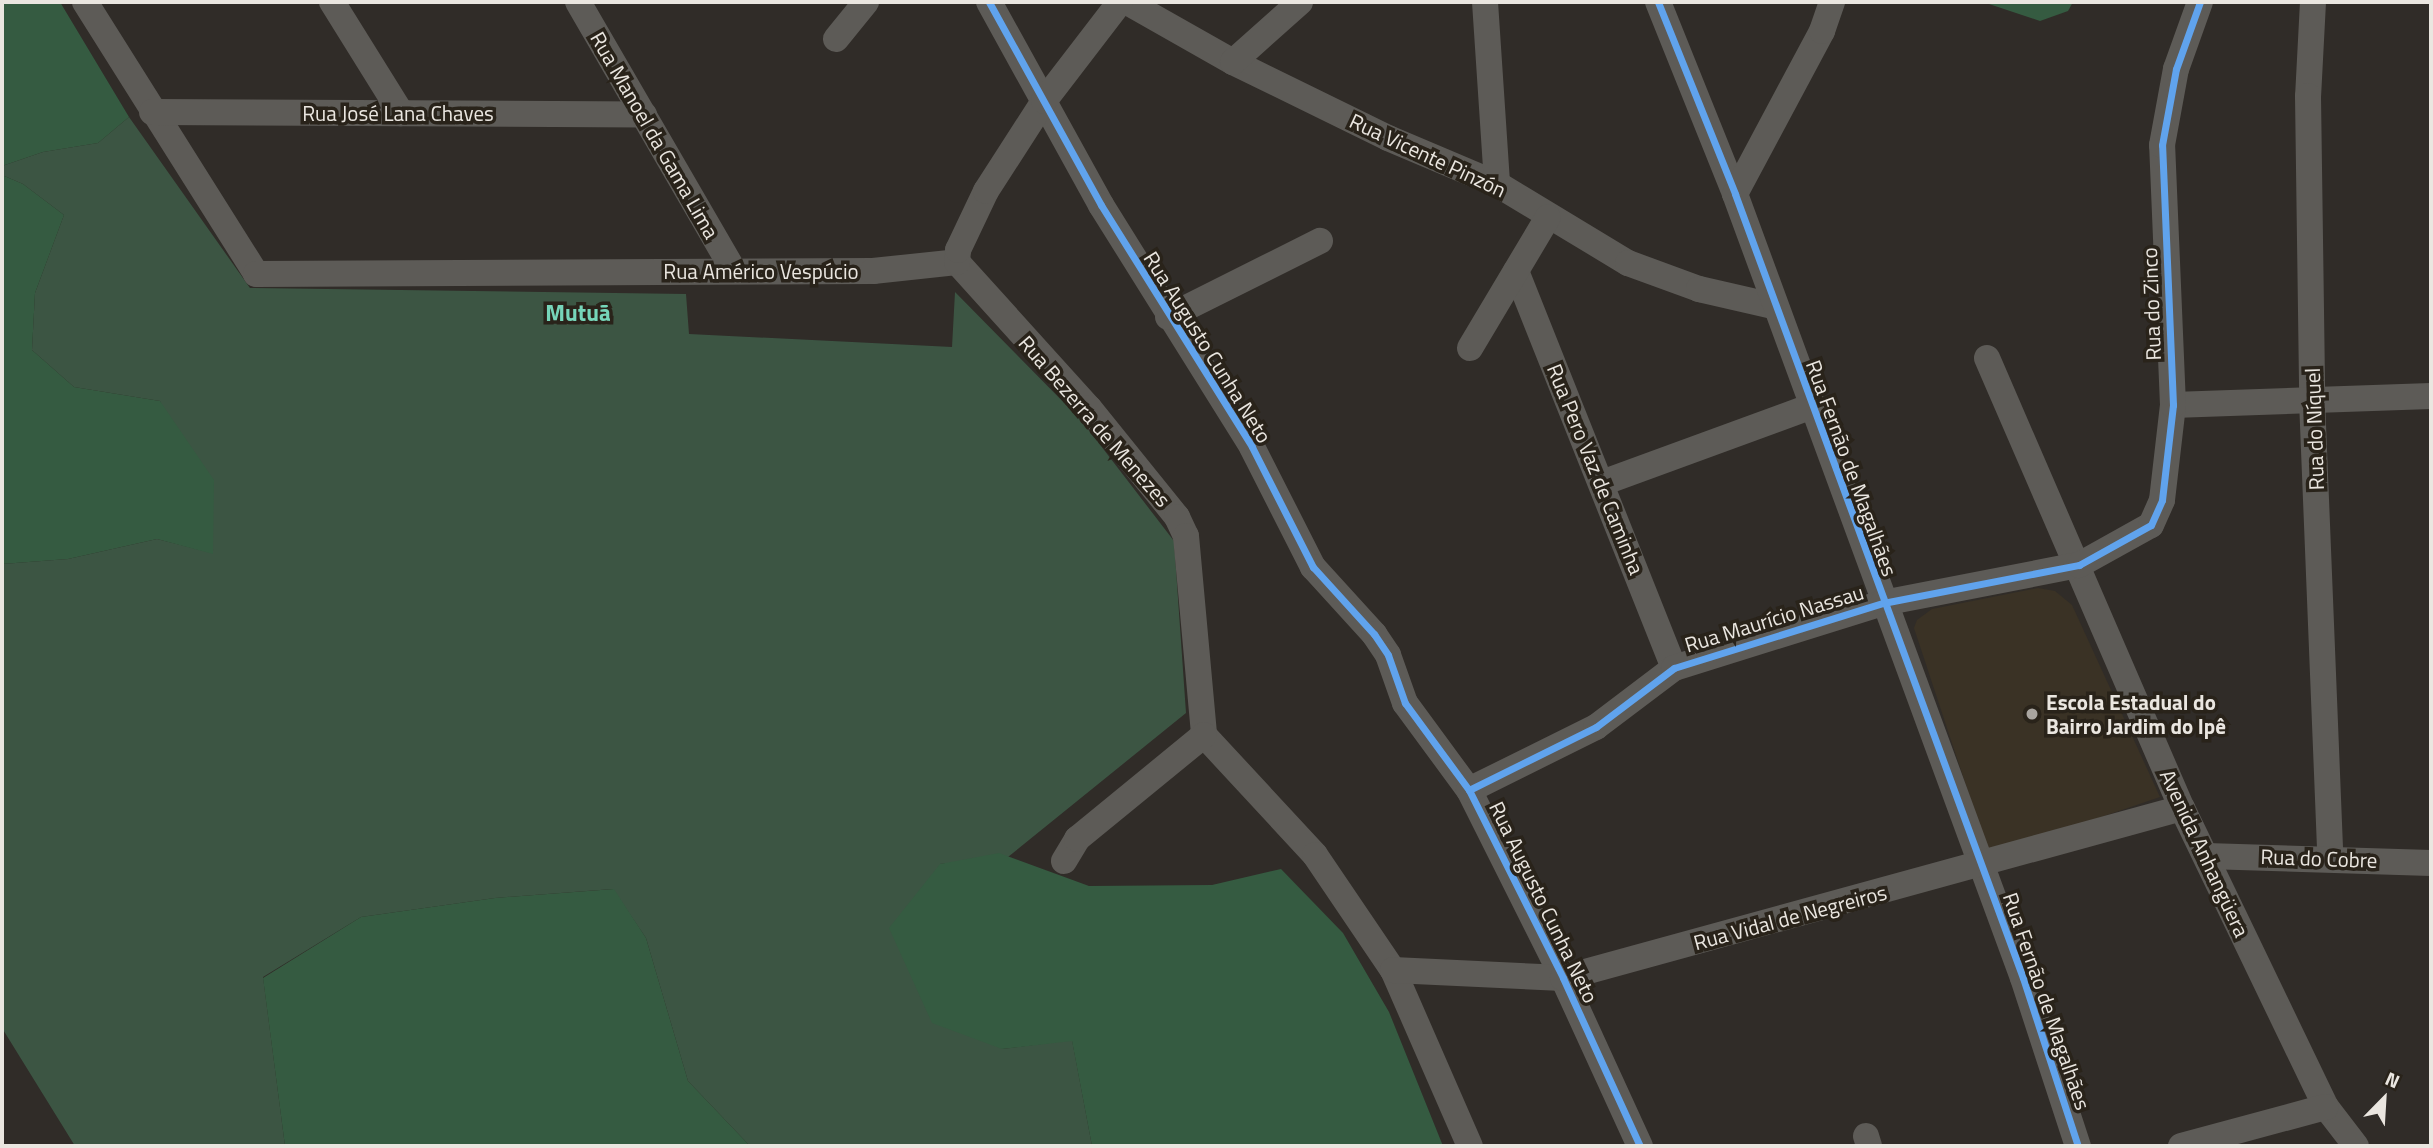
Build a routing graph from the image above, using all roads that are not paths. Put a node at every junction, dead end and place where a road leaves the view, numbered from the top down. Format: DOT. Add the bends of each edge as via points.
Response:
graph roads {
  1 [pos="85,2"];
  2 [pos="332,2"];
  3 [pos="578,2"];
  4 [pos="866,2"];
  5 [pos="989,2"];
  6 [pos="1120,2"];
  7 [pos="1127,2"];
  8 [pos="1300,2"];
  9 [pos="1485,2"];
  10 [pos="1658,2"];
  11 [pos="1832,2"];
  12 [pos="2200,2"];
  13 [pos="2313,2"];
  14 [pos="836,39"];
  15 [pos="1233,62"];
  16 [pos="1044,102"];
  17 [pos="152,112"];
  18 [pos="401,113"];
  19 [pos="644,115"];
  20 [pos="1497,184"];
  21 [pos="1735,194"];
  22 [pos="1548,217"];
  23 [pos="1320,241"];
  24 [pos="957,262"];
  25 [pos="733,269"];
  26 [pos="1516,271"];
  27 [pos="1773,306"];
  28 [pos="1168,317"];
  29 [pos="1470,348"];
  30 [pos="1987,358"];
  31 [pos="2431,396"];
  32 [pos="2312,400"];
  33 [pos="2172,405"];
  34 [pos="1810,407"];
  35 [pos="1602,483"];
  36 [pos="2079,565"];
  37 [pos="1883,603"];
  38 [pos="1674,668"];
  39 [pos="1205,735"];
  40 [pos="1469,790"];
  41 [pos="2182,808"];
  42 [pos="2206,856"];
  43 [pos="2330,857"];
  44 [pos="1064,861"];
  45 [pos="2431,863"];
  46 [pos="1981,865"];
  47 [pos="1393,970"];
  48 [pos="1563,978"];
  49 [pos="2326,1107"];
  50 [pos="1470,1146"];
  51 [pos="1640,1146"];
  52 [pos="2078,1146"];
  53 [pos="2182,1146"];
  54 [pos="2356,1146"];
  1 -- 17 [label="street"];
  2 -- 18 [label="street"];
  3 -- 19 [label="street, Rua Manoel da Gama Lima"];
  4 -- 14 [label="street"];
  5 -- 16 [label="street, Rua Augusto Cunha Neto"];
  6 -- 16 [label="street"];
  7 -- 15 [label="street, Rua Vicente Pinzón"];
  8 -- 15 [label="street"];
  9 -- 20 [label="street"];
  10 -- 21 [label="street, Rua Fernão de Magalhães"];
  11 -- 21 [label="street" via="1822,31"];
  12 -- 33 [label="street, Rua do Zinco" via="2176,69 2162,145"];
  13 -- 32 [label="street, Rua do Níquel" via="2308,96"];
  15 -- 20 [label="street, Rua Vicente Pinzón" via="1388,138"];
  16 -- 24 [label="street" via="986,191 958,250"];
  16 -- 28 [label="street, Rua Augusto Cunha Neto"];
  17 -- 18 [label="street, Rua José Lana Chaves"];
  17 -- 25 [label="street, Rua Américo Vespúcio" via="256,274"];
  18 -- 19 [label="street, Rua José Lana Chaves"];
  19 -- 25 [label="street, Rua Manoel da Gama Lima"];
  20 -- 22 [label="street, Rua Vicente Pinzón"];
  21 -- 27 [label="street, Rua Fernão de Magalhães"];
  22 -- 26 [label="street"];
  22 -- 27 [label="street, Rua Vicente Pinzón" via="1652,273"];
  23 -- 28 [label="street"];
  24 -- 25 [label="street, Rua Américo Vespúcio" via="873,271"];
  24 -- 39 [label="street, Rua Bezerra de Menezes" via="1089,408 1177,517 1186,536"];
  26 -- 29 [label="street"];
  26 -- 35 [label="street, Rua Pero Vaz de Caminha"];
  27 -- 34 [label="street, Rua Fernão de Magalhães"];
  28 -- 40 [label="street, Rua Augusto Cunha Neto" via="1252,447 1313,567 1374,634 1388,655 1405,703"];
  30 -- 36 [label="street, Avenida Anhangüera"];
  31 -- 32 [label="street"];
  32 -- 33 [label="street"];
  32 -- 43 [label="street, Rua do Níquel"];
  33 -- 36 [label="street, Rua do Zinco" via="2157,515 2141,534"];
  34 -- 35 [label="street"];
  34 -- 37 [label="street, Rua Fernão de Magalhães"];
  35 -- 38 [label="street, Rua Pero Vaz de Caminha"];
  36 -- 37 [label="street, Rua Maurício Nassau"];
  36 -- 41 [label="street, Avenida Anhangüera"];
  37 -- 38 [label="street, Rua Maurício Nassau"];
  37 -- 46 [label="street, Rua Fernão de Magalhães"];
  38 -- 40 [label="street, Rua Maurício Nassau" via="1596,727"];
  39 -- 44 [label="street" via="1077,839"];
  39 -- 47 [label="street" via="1307,845"];
  40 -- 48 [label="street, Rua Augusto Cunha Neto"];
  41 -- 42 [label="street, Avenida Anhangüera"];
  41 -- 46 [label="street, Rua Vidal de Negreiros"];
  42 -- 43 [label="street, Rua do Cobre"];
  42 -- 49 [label="street, Avenida Anhangüera"];
  43 -- 45 [label="street, Rua do Cobre"];
  46 -- 48 [label="street, Rua Vidal de Negreiros"];
  46 -- 52 [label="street, Rua Fernão de Magalhães"];
  47 -- 48 [label="street, Rua Vidal de Negreiros"];
  47 -- 50 [label="street"];
  48 -- 51 [label="street, Rua Augusto Cunha Neto"];
  49 -- 53 [label="street"];
  49 -- 54 [label="street, Avenida Anhangüera"];
}
